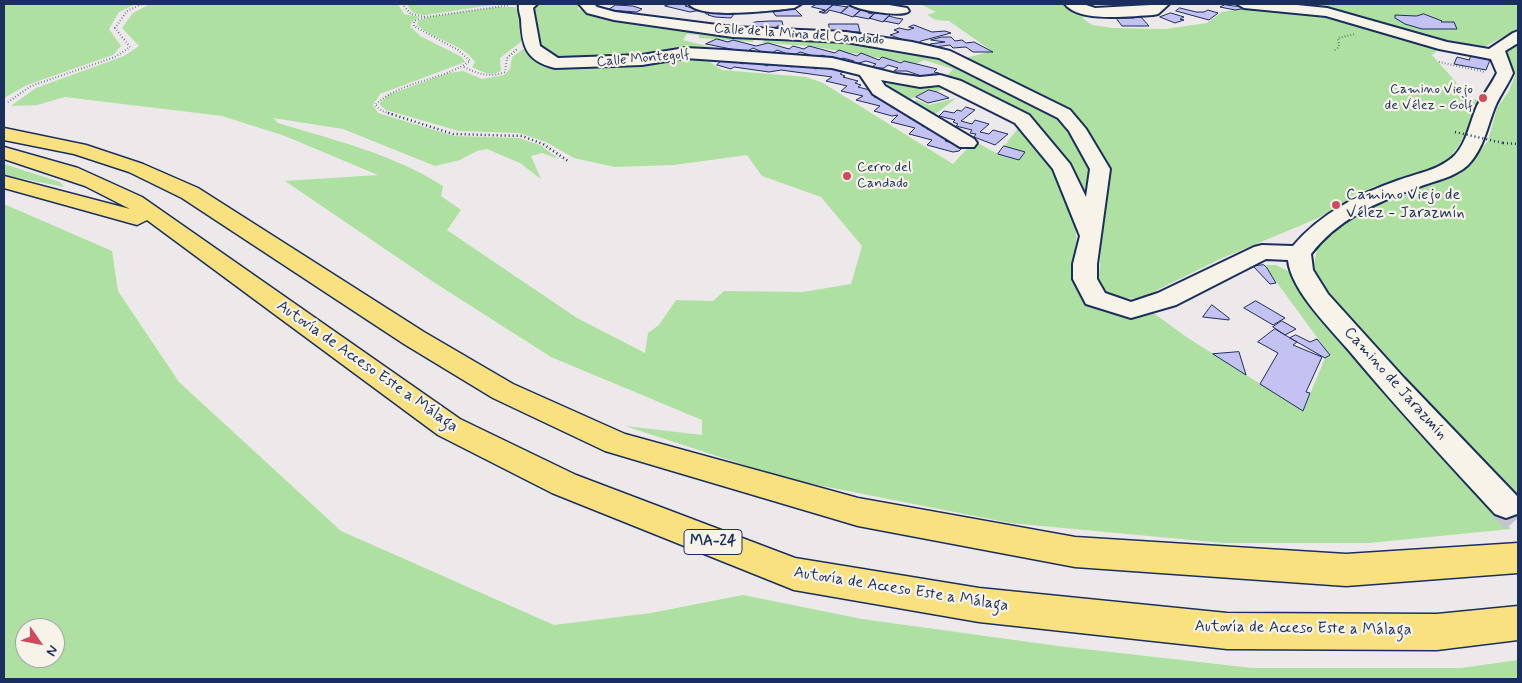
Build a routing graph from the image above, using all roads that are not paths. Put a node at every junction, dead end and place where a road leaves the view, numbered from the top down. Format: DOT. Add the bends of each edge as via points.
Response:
graph roads {
  1 [pos="586,4"];
  2 [pos="696,4"];
  3 [pos="794,4"];
  4 [pos="857,4"];
  5 [pos="1072,4"];
  6 [pos="1162,4"];
  7 [pos="1244,4"];
  8 [pos="528,5"];
  9 [pos="902,11"];
  10 [pos="1518,36"];
  11 [pos="1497,55"];
  12 [pos="866,71"];
  13 [pos="4,134"];
  14 [pos="967,143"];
  15 [pos="4,153"];
  16 [pos="4,182"];
  17 [pos="171,228"];
  18 [pos="1091,237"];
  19 [pos="1299,253"];
  20 [pos="1506,505"];
  21 [pos="1518,558"];
  22 [pos="1518,623"];
  1 -- 18 [label="street, Calle de la Mina del Candado" via="592,10 614,16 733,32 812,34 883,41 944,54 1064,114 1077,129 1100,169"];
  2 -- 3 [label="street" via="736,10"];
  4 -- 9 [label="street"];
  5 -- 6 [label="street" via="1086,11 1102,12 1153,11"];
  7 -- 11 [label="street" via="1327,12 1445,46"];
  8 -- 12 [label="street, Calle Montegolf" via="532,49 555,63 642,60 685,54 832,63"];
  10 -- 11 [label="street" via="1496,50"];
  11 -- 19 [label="street" via="1505,72 1490,100 1477,137 1462,160 1452,168 1381,193 1347,210 1309,239"];
  12 -- 14 [label="street" via="879,90"];
  12 -- 18 [label="street, Calle Montegolf" via="920,82 940,80 1022,119 1063,168"];
  13 -- 21 [label="highway" via="79,150 136,168 190,193 414,338 495,386 616,442 858,512 1075,552 1346,570"];
  15 -- 17 [label="highway, Autovía de Acceso Este a Málaga / MA-24" via="55,166 104,187 151,210"];
  16 -- 17 [label="highway" via="72,198"];
  17 -- 22 [label="highway, Autovía de Acceso Este a Málaga / MA-24" via="449,427 564,484 794,574 979,605 1227,630 1436,632"];
  18 -- 19 [label="street, Calle de la Mina del Candado" via="1085,279 1095,298 1131,310 1168,299 1262,252"];
  19 -- 20 [label="street, Camino de Jarazmín" via="1301,270 1319,298 1394,385"];
}
